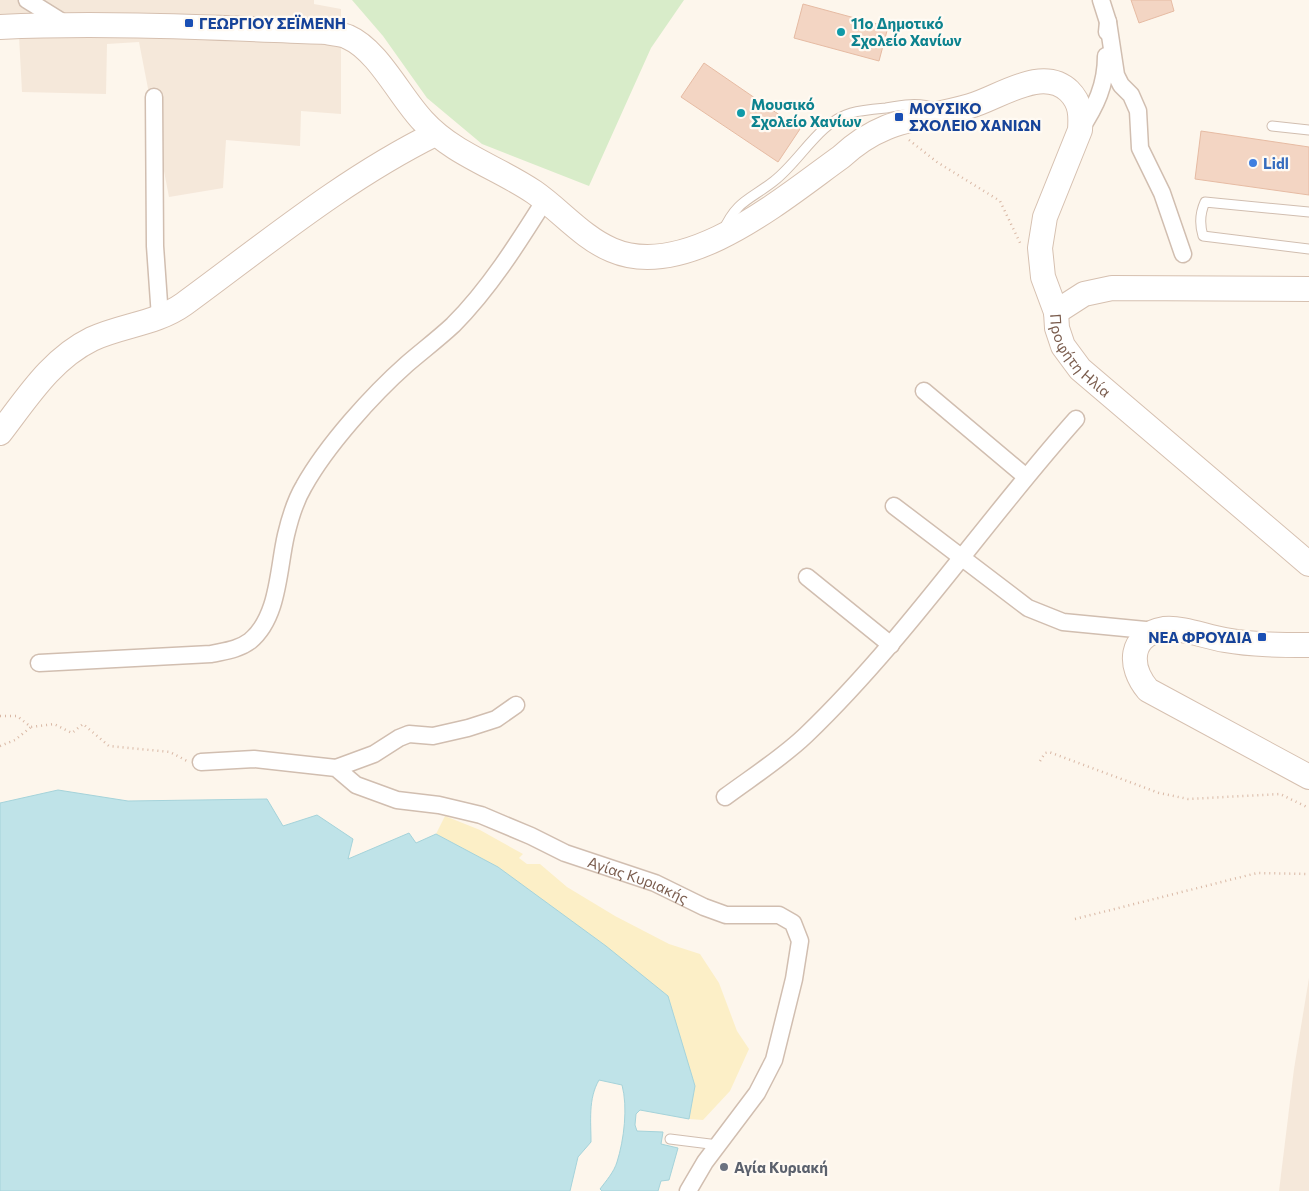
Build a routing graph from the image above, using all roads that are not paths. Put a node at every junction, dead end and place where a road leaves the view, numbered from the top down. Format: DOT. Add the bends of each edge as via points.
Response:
graph roads {
  1 [pos="28,0"];
  2 [pos="1101,0"];
  3 [pos="1108,22"];
  4 [pos="64,24"];
  5 [pos="0,27"];
  6 [pos="154,97"];
  7 [pos="943,111"];
  8 [pos="1272,126"];
  9 [pos="1080,130"];
  10 [pos="1309,130"];
  11 [pos="435,134"];
  12 [pos="545,200"];
  13 [pos="1309,212"];
  14 [pos="720,238"];
  15 [pos="1309,249"];
  16 [pos="1183,254"];
  17 [pos="1309,289"];
  18 [pos="1056,312"];
  19 [pos="160,317"];
  20 [pos="924,391"];
  21 [pos="1076,418"];
  22 [pos="0,433"];
  23 [pos="1025,476"];
  24 [pos="894,506"];
  25 [pos="961,556"];
  26 [pos="1309,564"];
  27 [pos="807,577"];
  28 [pos="1156,631"];
  29 [pos="891,645"];
  30 [pos="1309,645"];
  31 [pos="39,663"];
  32 [pos="516,705"];
  33 [pos="201,762"];
  34 [pos="336,768"];
  35 [pos="1309,777"];
  36 [pos="725,797"];
  37 [pos="670,1139"];
  38 [pos="718,1145"];
  39 [pos="688,1191"];
  1 -- 4 [label="street"];
  2 -- 3 [label="street"];
  3 -- 9 [label="street" via="1103,85"];
  3 -- 16 [label="street" via="1116,75 1138,111 1140,148 1162,193"];
  4 -- 5 [label="street"];
  4 -- 11 [label="street" via="326,32 348,37 370,54"];
  6 -- 19 [label="street" via="155,246"];
  7 -- 9 [label="street" via="968,107 1037,81 1048,81 1066,88 1078,102"];
  7 -- 14 [label="street" via="890,124 855,144 758,217"];
  7 -- 14 [label="lane" via="924,104 903,105 851,113 839,119 773,182 741,203 728,219"];
  8 -- 10 [label="lane"];
  9 -- 18 [label="street" via="1055,188 1041,232 1040,261"];
  11 -- 12 [label="street"];
  11 -- 19 [label="street" via="346,185 183,305"];
  12 -- 14 [label="street" via="598,243 627,255 657,256"];
  12 -- 31 [label="street" via="471,305 366,404 312,473 291,515 280,572 266,618 249,641 236,649 211,654"];
  13 -- 15 [label="lane" via="1206,202 1200,224 1202,236"];
  17 -- 18 [label="street, Προφήτη Ηλία" via="1112,288 1084,294"];
  18 -- 26 [label="street, Προφήτη Ηλία" via="1063,346 1080,369"];
  19 -- 22 [label="street" via="93,339 67,354 45,375"];
  20 -- 23 [label="street"];
  21 -- 23 [label="street"];
  23 -- 25 [label="street"];
  24 -- 25 [label="street"];
  25 -- 28 [label="street" via="1005,592 1044,616 1062,622"];
  25 -- 29 [label="street"];
  27 -- 29 [label="street"];
  28 -- 30 [label="street" via="1170,629 1249,644"];
  28 -- 35 [label="street" via="1138,643 1135,657 1139,676 1148,690"];
  29 -- 36 [label="street" via="805,736"];
  32 -- 34 [label="street" via="496,719 468,728 433,736 409,734 374,754"];
  33 -- 34 [label="street" via="254,759"];
  34 -- 38 [label="street, Αγίας Κυριακής" via="356,785 397,800 481,815 565,853 655,883 726,915 779,915 793,923 800,941 774,1060 757,1093"];
  37 -- 38 [label="lane"];
  38 -- 39 [label="street, Αγίας Κυριακής"];
}
